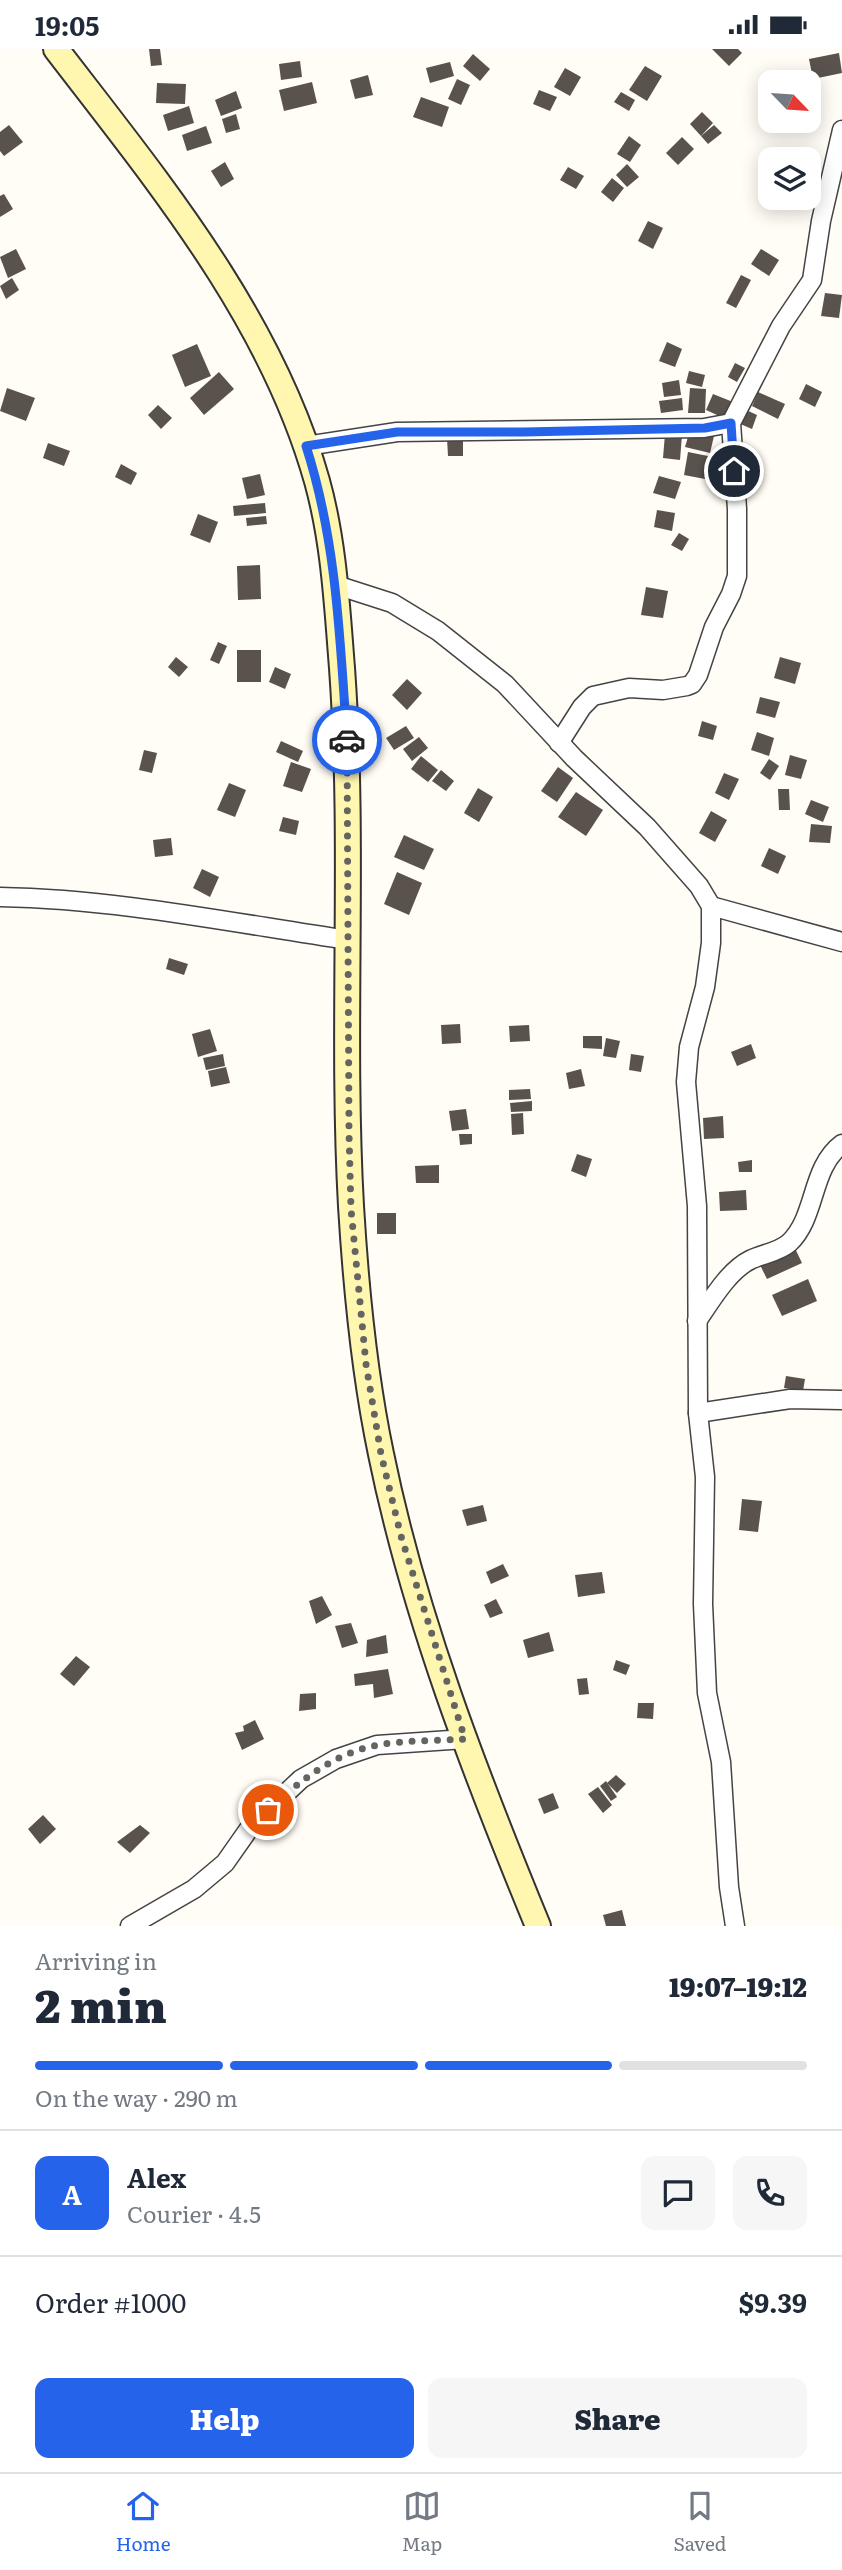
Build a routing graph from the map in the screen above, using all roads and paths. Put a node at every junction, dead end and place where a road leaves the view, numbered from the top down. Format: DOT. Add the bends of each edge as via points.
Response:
graph roads {
  1 [pos="55,49"];
  2 [pos="842,130"];
  3 [pos="731,423"];
  4 [pos="306,446"];
  5 [pos="336,585"];
  6 [pos="559,743"];
  7 [pos="0,897"];
  8 [pos="711,906"];
  9 [pos="348,940"];
  10 [pos="842,942"];
  11 [pos="842,1144"];
  12 [pos="697,1321"];
  13 [pos="842,1400"];
  14 [pos="698,1413"];
  15 [pos="465,1739"];
  16 [pos="130,1926"];
  17 [pos="538,1926"];
  18 [pos="736,1926"];
  1 -- 4 [label="main road" via="151,173 230,287 275,372"];
  2 -- 3 [label="street" via="812,280 781,326"];
  3 -- 4 [label="street" via="691,429 397,432"];
  3 -- 6 [label="street" via="737,576 695,680 677,689 629,688 593,696"];
  4 -- 5 [label="main road" via="327,525"];
  5 -- 6 [label="street" via="392,603 438,631 505,684"];
  5 -- 9 [label="main road" via="348,751"];
  6 -- 8 [label="street" via="647,827 699,885"];
  7 -- 9 [label="street" via="128,907"];
  8 -- 10 [label="street"];
  8 -- 12 [label="street" via="705,987 685,1083 697,1206"];
  9 -- 15 [label="main road" via="351,1209 366,1364 401,1536"];
  11 -- 12 [label="street" via="818,1178 802,1224 788,1243 739,1266"];
  12 -- 14 [label="street"];
  13 -- 14 [label="street" via="790,1399"];
  14 -- 18 [label="street" via="705,1477 707,1693 720,1762"];
  15 -- 16 [label="street" via="377,1745 335,1759 301,1779 251,1826 225,1863 194,1889"];
  15 -- 17 [label="main road"];
}
